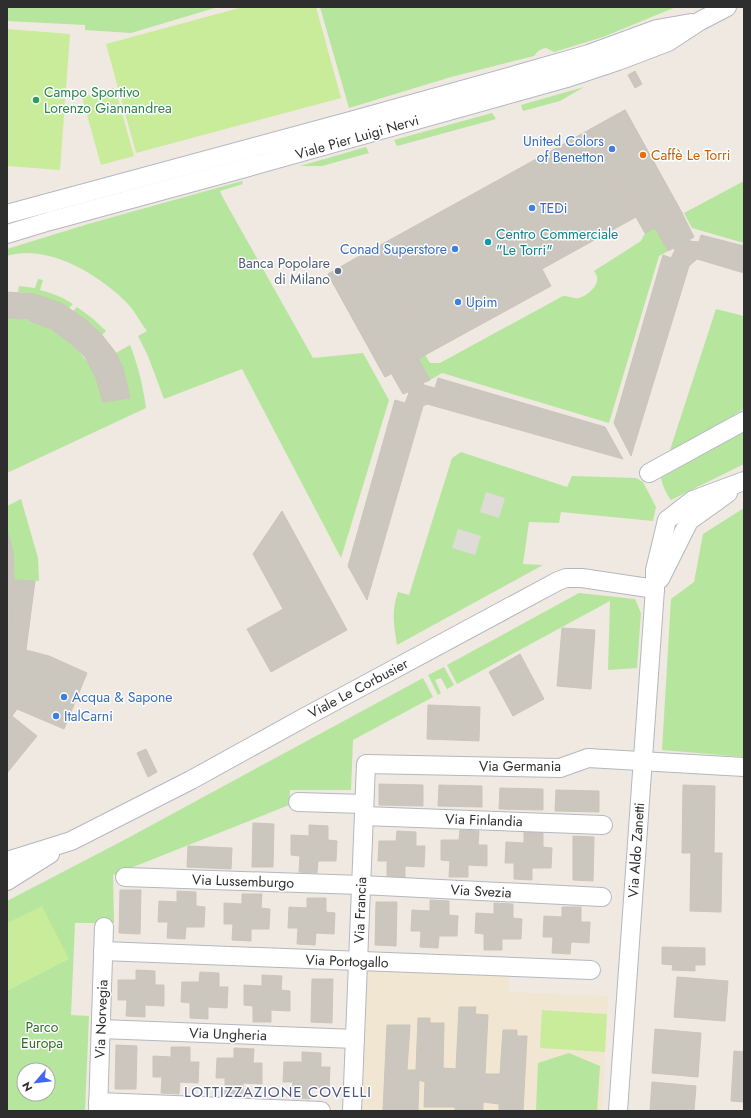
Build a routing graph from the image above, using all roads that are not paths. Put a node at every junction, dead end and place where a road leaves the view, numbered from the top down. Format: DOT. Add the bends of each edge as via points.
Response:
graph roads {
  1 [pos="727,7"];
  2 [pos="699,14"];
  3 [pos="7,214"];
  4 [pos="7,234"];
  5 [pos="744,420"];
  6 [pos="649,474"];
  7 [pos="744,481"];
  8 [pos="655,589"];
  9 [pos="642,761"];
  10 [pos="366,764"];
  11 [pos="744,767"];
  12 [pos="298,802"];
  13 [pos="364,810"];
  14 [pos="603,825"];
  15 [pos="71,840"];
  16 [pos="7,861"];
  17 [pos="125,877"];
  18 [pos="7,881"];
  19 [pos="361,885"];
  20 [pos="602,897"];
  21 [pos="104,927"];
  22 [pos="103,951"];
  23 [pos="358,962"];
  24 [pos="591,970"];
  25 [pos="101,1029"];
  26 [pos="355,1039"];
  27 [pos="98,1107"];
  28 [pos="320,1111"];
  29 [pos="352,1111"];
  30 [pos="618,1111"];
  1 -- 2 [label="street, Viale Pier Luigi Nervi"];
  2 -- 3 [label="street, Viale Pier Luigi Nervi" via="588,54 519,74"];
  2 -- 4 [label="street, Viale Pier Luigi Nervi" via="668,42 570,77"];
  5 -- 6 [label="street"];
  7 -- 8 [label="street" via="689,522"];
  8 -- 9 [label="street, Via Aldo Zanetti"];
  8 -- 15 [label="street, Viale Le Corbusier" via="582,578 558,581 191,780"];
  9 -- 10 [label="street, Via Germania" via="588,758 560,768"];
  9 -- 11 [label="street, Via Germania"];
  9 -- 30 [label="street, Via Aldo Zanetti"];
  10 -- 13 [label="street, Via Francia"];
  12 -- 13 [label="street"];
  13 -- 14 [label="street, Via Finlandia"];
  13 -- 19 [label="street, Via Francia"];
  15 -- 16 [label="street, Viale Le Corbusier"];
  15 -- 18 [label="street, Viale Le Corbusier"];
  17 -- 19 [label="street, Via Lussemburgo"];
  19 -- 20 [label="street, Via Svezia"];
  19 -- 23 [label="street, Via Francia"];
  21 -- 22 [label="street, Via Norvegia"];
  22 -- 23 [label="street, Via Portogallo"];
  22 -- 25 [label="street, Via Norvegia"];
  23 -- 24 [label="street, Via Portogallo"];
  23 -- 26 [label="street, Via Francia"];
  25 -- 26 [label="street, Via Ungheria"];
  25 -- 27 [label="street, Via Norvegia"];
  26 -- 29 [label="street, Via Francia"];
  27 -- 28 [label="street"];
}
